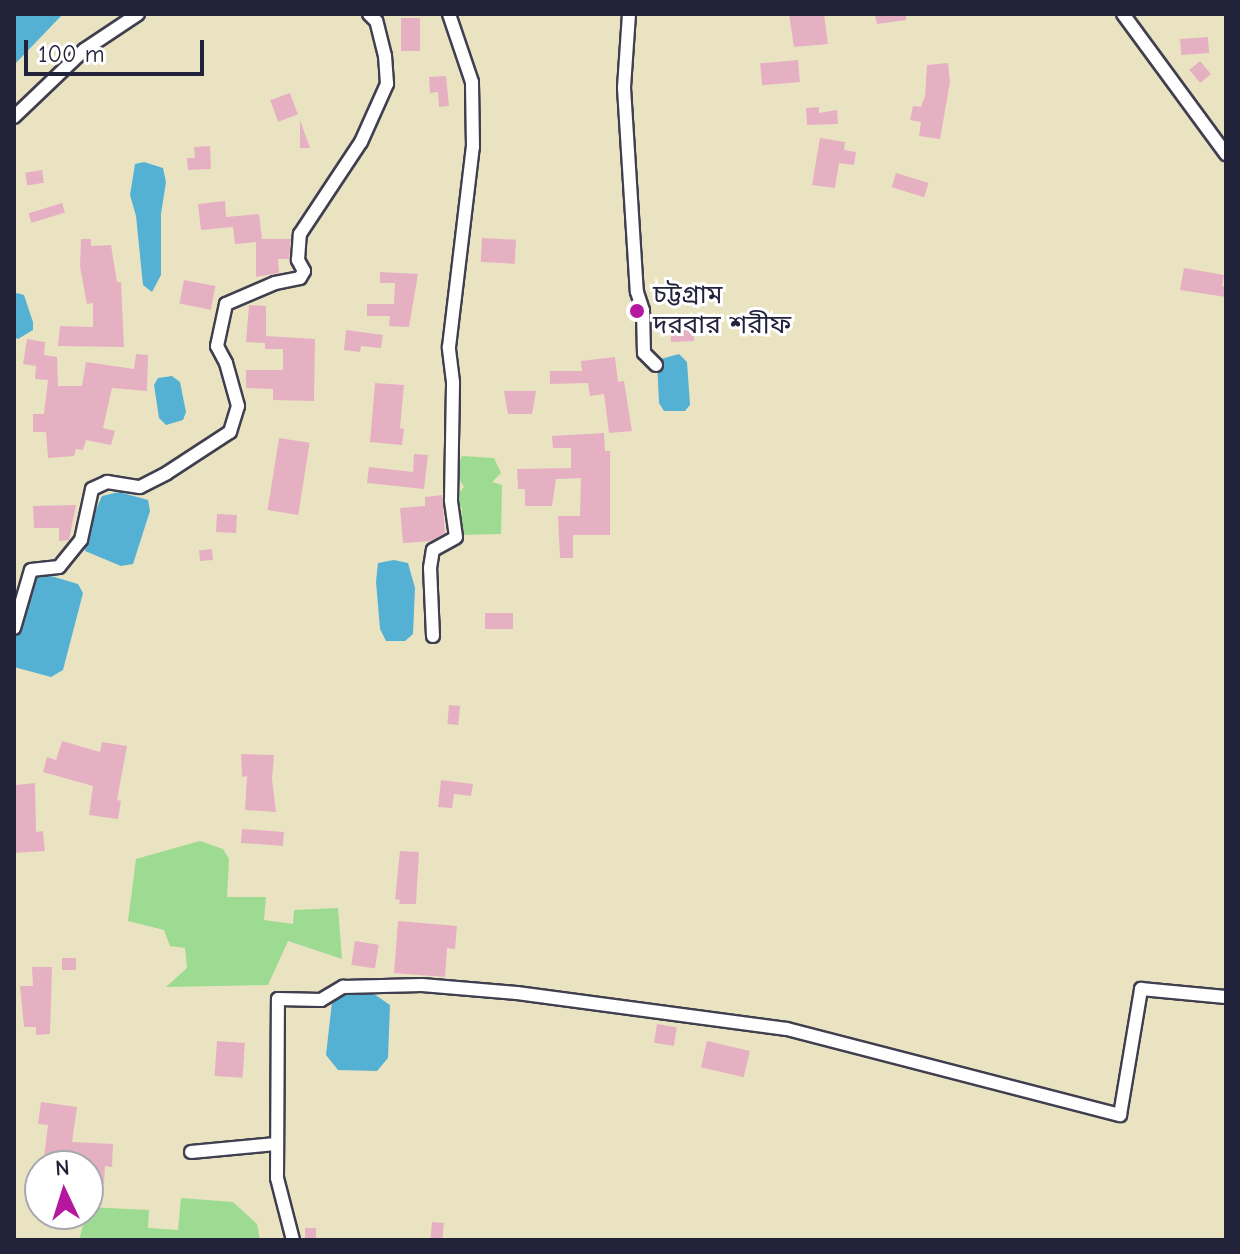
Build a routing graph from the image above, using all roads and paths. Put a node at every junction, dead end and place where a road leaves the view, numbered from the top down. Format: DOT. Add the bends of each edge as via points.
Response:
graph roads {
  1 [pos="138,14"];
  2 [pos="369,14"];
  3 [pos="449,14"];
  4 [pos="629,14"];
  5 [pos="1123,14"];
  6 [pos="14,117"];
  7 [pos="1226,154"];
  8 [pos="656,365"];
  9 [pos="14,628"];
  10 [pos="433,636"];
  11 [pos="1226,997"];
  12 [pos="276,1144"];
  13 [pos="191,1152"];
  14 [pos="293,1240"];
  1 -- 6 [label="street" via="84,50"];
  2 -- 9 [label="street" via="376,21 385,56 387,84 361,142 300,234 298,260 304,271 300,278 226,304 217,346 238,406 230,432 140,487 107,482 92,489 81,540 59,567 31,570"];
  3 -- 10 [label="street" via="472,82 473,147 449,347 456,537 433,550"];
  4 -- 8 [label="street" via="624,88 637,292 644,353"];
  5 -- 7 [label="street"];
  11 -- 12 [label="street" via="1141,989 1120,1115 787,1029 517,993 422,985 343,987 321,1000 278,999"];
  12 -- 13 [label="street"];
  12 -- 14 [label="street" via="277,1178"];
}
